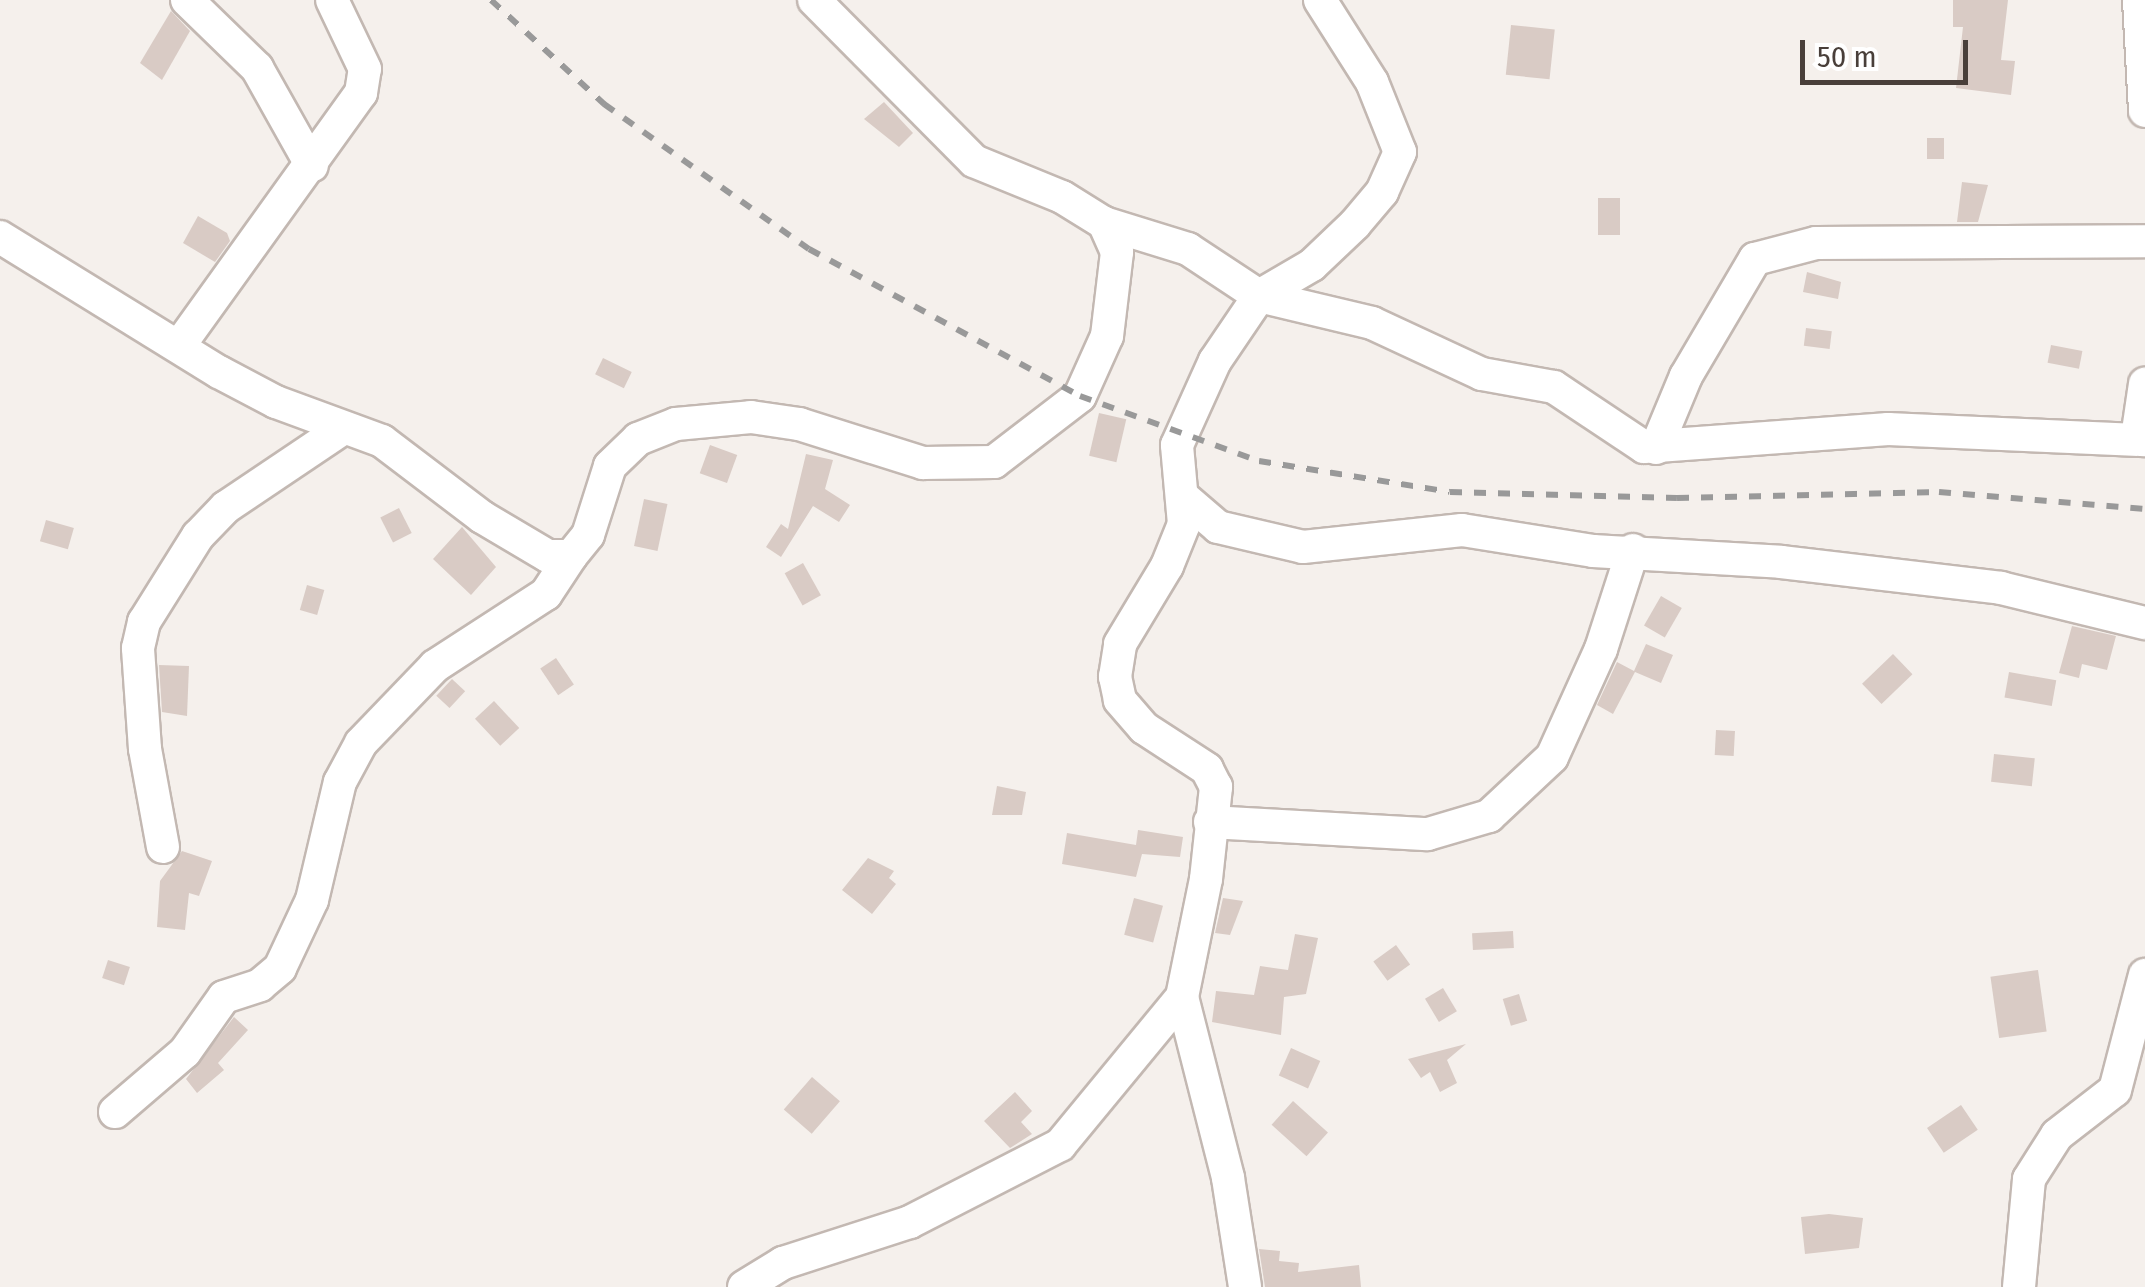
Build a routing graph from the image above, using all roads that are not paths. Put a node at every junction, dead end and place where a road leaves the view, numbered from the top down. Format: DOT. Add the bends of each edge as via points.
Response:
graph roads {
  1 [pos="186,0"];
  2 [pos="332,0"];
  3 [pos="814,0"];
  4 [pos="1320,0"];
  5 [pos="2139,0"];
  6 [pos="2145,112"];
  7 [pos="312,166"];
  8 [pos="1104,222"];
  9 [pos="0,237"];
  10 [pos="2145,241"];
  11 [pos="1259,296"];
  12 [pos="179,346"];
  13 [pos="2145,384"];
  14 [pos="342,429"];
  15 [pos="2141,439"];
  16 [pos="1656,448"];
  17 [pos="1183,497"];
  18 [pos="1633,550"];
  19 [pos="570,556"];
  20 [pos="2145,623"];
  21 [pos="1210,822"];
  22 [pos="163,847"];
  23 [pos="2145,975"];
  24 [pos="1182,997"];
  25 [pos="115,1112"];
  26 [pos="744,1287"];
  27 [pos="1245,1287"];
  28 [pos="2020,1287"];
  1 -- 7 [label="street" via="258,68"];
  2 -- 7 [label="street" via="365,70 361,94"];
  3 -- 8 [label="street" via="974,161"];
  4 -- 11 [label="street" via="1372,82 1400,152 1382,192 1355,224 1312,265"];
  5 -- 6 [label="street"];
  7 -- 12 [label="street"];
  8 -- 11 [label="street" via="1188,249"];
  8 -- 19 [label="street" via="1117,252 1117,286 1106,336 1080,396 994,462 923,463 800,424 752,417 676,424 638,439 610,466 588,535"];
  9 -- 12 [label="street"];
  10 -- 16 [label="street" via="1816,243 1755,258 1686,376"];
  11 -- 16 [label="street" via="1372,324 1482,374 1554,387 1630,442"];
  11 -- 17 [label="street" via="1192,404 1177,446"];
  12 -- 14 [label="street" via="276,402"];
  13 -- 15 [label="street"];
  14 -- 19 [label="street" via="414,460 530,548"];
  14 -- 22 [label="street" via="226,507 198,536 144,622 138,648 145,749"];
  15 -- 16 [label="street" via="1888,429"];
  17 -- 18 [label="street" via="1218,527 1303,547 1453,530 1594,551"];
  17 -- 21 [label="street" via="1184,524 1120,644 1115,677 1120,700 1144,728 1207,769 1216,787"];
  18 -- 20 [label="street" via="2000,588"];
  18 -- 21 [label="street" via="1601,649 1552,757 1489,816 1428,834"];
  19 -- 25 [label="street" via="546,594 435,666 361,743 340,782 312,900 280,968 260,985 224,997 185,1052"];
  21 -- 24 [label="street" via="1206,879"];
  23 -- 28 [label="street" via="2115,1090 2056,1135 2029,1179"];
  24 -- 26 [label="street" via="1060,1145 910,1222 782,1262"];
  24 -- 27 [label="street" via="1228,1178"];
}
